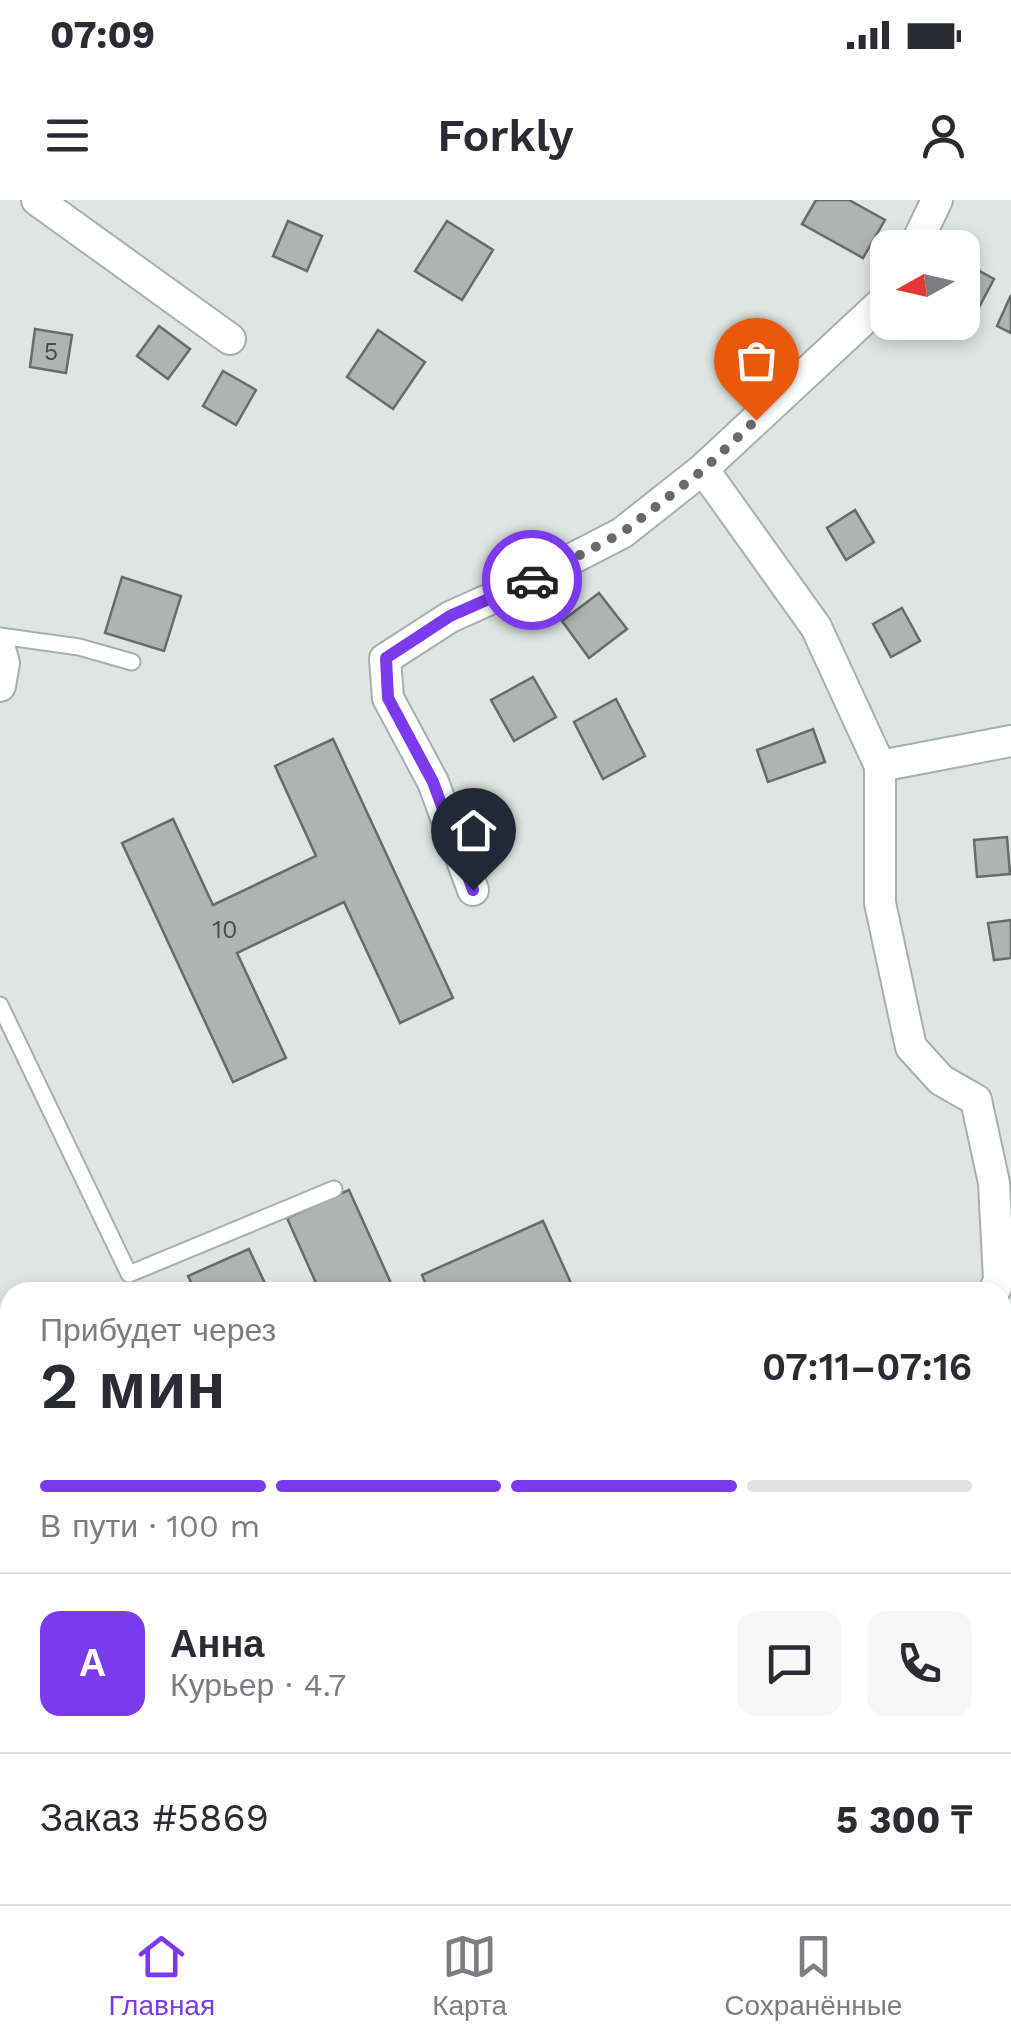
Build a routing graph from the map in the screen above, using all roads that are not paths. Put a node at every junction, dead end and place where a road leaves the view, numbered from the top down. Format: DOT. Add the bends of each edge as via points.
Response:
graph roads {
  1 [pos="37,200"];
  2 [pos="937,200"];
  3 [pos="923,230"];
  4 [pos="870,314"];
  5 [pos="230,339"];
  6 [pos="703,470"];
  7 [pos="0,636"];
  8 [pos="0,650"];
  9 [pos="132,662"];
  10 [pos="0,686"];
  11 [pos="1011,741"];
  12 [pos="880,766"];
  13 [pos="473,890"];
  14 [pos="0,1006"];
  15 [pos="334,1189"];
  16 [pos="998,1282"];
  1 -- 5 [label="street"];
  2 -- 3 [label="street"];
  4 -- 6 [label="street"];
  6 -- 12 [label="street" via="816,627"];
  6 -- 13 [label="street" via="622,533 450,616 386,658 388,698 433,782"];
  7 -- 9 [label="lane"];
  8 -- 10 [label="street"];
  11 -- 12 [label="street"];
  12 -- 16 [label="street" via="880,903 911,1047 940,1080 976,1100 994,1184"];
  14 -- 15 [label="lane" via="129,1274"];
}
